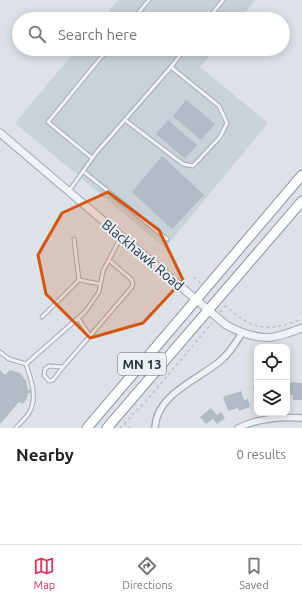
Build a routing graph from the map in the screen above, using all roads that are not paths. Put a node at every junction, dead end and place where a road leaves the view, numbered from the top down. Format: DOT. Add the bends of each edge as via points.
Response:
graph roads {
  1 [pos="149,0"];
  2 [pos="223,0"];
  3 [pos="139,12"];
  4 [pos="214,12"];
  5 [pos="102,56"];
  6 [pos="179,56"];
  7 [pos="170,67"];
  8 [pos="125,120"];
  9 [pos="0,133"];
  10 [pos="92,158"];
  11 [pos="83,171"];
  12 [pos="302,175"];
  13 [pos="68,192"];
  14 [pos="302,200"];
  15 [pos="121,237"];
  16 [pos="167,239"];
  17 [pos="74,240"];
  18 [pos="109,260"];
  19 [pos="79,280"];
  20 [pos="100,284"];
  21 [pos="196,300"];
  22 [pos="209,311"];
  23 [pos="42,317"];
  24 [pos="78,318"];
  25 [pos="302,328"];
  26 [pos="242,333"];
  27 [pos="90,336"];
  28 [pos="0,352"];
  29 [pos="26,364"];
  30 [pos="63,367"];
  31 [pos="302,418"];
  32 [pos="16,428"];
  33 [pos="87,428"];
  34 [pos="107,428"];
  35 [pos="154,428"];
  36 [pos="238,428"];
  1 -- 3 [label="lane"];
  2 -- 4 [label="lane"];
  5 -- 10 [label="lane" via="48,122"];
  6 -- 7 [label="lane"];
  7 -- 8 [label="lane"];
  7 -- 8 [label="lane" via="219,106 226,123 220,137 193,166 183,164"];
  8 -- 10 [label="lane"];
  9 -- 13 [label="street, Blackhawk Road"];
  10 -- 11 [label="lane"];
  11 -- 13 [label="lane"];
  11 -- 16 [label="lane"];
  12 -- 21 [label="highway, MN 13"];
  13 -- 15 [label="street, Blackhawk Road"];
  14 -- 22 [label="highway, MN 13" via="222,302"];
  15 -- 18 [label="lane"];
  15 -- 21 [label="street, Blackhawk Road"];
  17 -- 19 [label="lane"];
  18 -- 20 [label="lane"];
  18 -- 27 [label="lane" via="131,279 133,285"];
  19 -- 20 [label="lane"];
  19 -- 23 [label="lane"];
  20 -- 24 [label="lane" via="99,292"];
  21 -- 22 [label="street, Blackhawk Road"];
  21 -- 33 [label="highway, MN 13"];
  22 -- 26 [label="street, Blackhawk Road" via="226,325"];
  22 -- 34 [label="highway, MN 13"];
  24 -- 27 [label="lane"];
  24 -- 29 [label="lane"];
  25 -- 26 [label="street, Blackhawk Road" via="276,337"];
  26 -- 35 [label="street" via="219,362 178,390 158,413"];
  27 -- 30 [label="lane"];
  28 -- 29 [label="lane" via="9,359"];
  29 -- 32 [label="lane" via="33,387 32,405 29,413"];
  30 -- 30 [label="lane" via="53,380 49,381 44,376 45,369 49,366"];
  31 -- 36 [label="street" via="264,419"];
}
